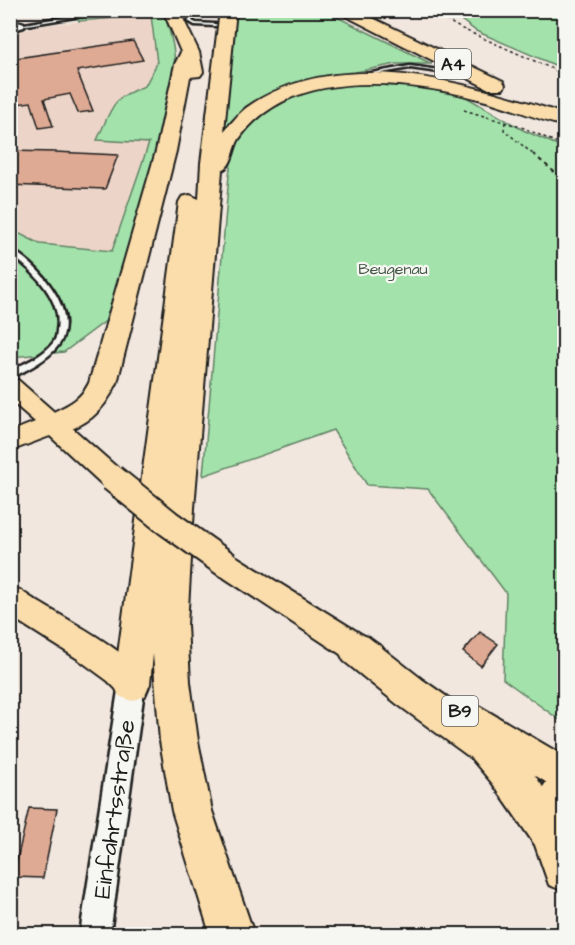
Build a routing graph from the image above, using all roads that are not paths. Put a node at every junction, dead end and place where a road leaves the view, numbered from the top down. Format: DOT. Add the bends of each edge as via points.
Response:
graph roads {
  1 [pos="115,10"];
  2 [pos="195,10"];
  3 [pos="342,10"];
  4 [pos="362,10"];
  5 [pos="171,11"];
  6 [pos="220,15"];
  7 [pos="21,25"];
  8 [pos="10,28"];
  9 [pos="190,52"];
  10 [pos="482,78"];
  11 [pos="510,80"];
  12 [pos="312,86"];
  13 [pos="200,94"];
  14 [pos="543,94"];
  15 [pos="564,104"];
  16 [pos="564,118"];
  17 [pos="212,179"];
  18 [pos="10,251"];
  19 [pos="10,375"];
  20 [pos="10,386"];
  21 [pos="53,426"];
  22 [pos="10,442"];
  23 [pos="10,599"];
  24 [pos="356,649"];
  25 [pos="132,684"];
  26 [pos="564,774"];
  27 [pos="564,790"];
  28 [pos="558,852"];
  29 [pos="100,903"];
  30 [pos="95,934"];
  31 [pos="109,934"];
  32 [pos="232,934"];
  1 -- 7 [label="lane"];
  2 -- 6 [label="lane" via="190,21 195,24"];
  3 -- 10 [label="highway, A4"];
  4 -- 11 [label="highway, A4"];
  5 -- 9 [label="highway"];
  6 -- 13 [label="highway" via="207,93"];
  6 -- 17 [label="highway"];
  7 -- 8 [label="street"];
  9 -- 13 [label="highway"];
  9 -- 21 [label="highway" via="103,383 93,404"];
  10 -- 12 [label="lane" via="410,67"];
  10 -- 16 [label="highway, A4"];
  12 -- 16 [label="highway" via="368,79 418,82 469,91"];
  12 -- 17 [label="highway" via="275,100 241,124 223,151"];
  13 -- 25 [label="highway"];
  14 -- 15 [label="highway"];
  17 -- 32 [label="highway" via="178,508 170,625 172,682 192,811"];
  18 -- 19 [label="lane" via="43,279 55,299 61,322 59,339 53,347"];
  20 -- 21 [label="main road, B9"];
  21 -- 22 [label="main road"];
  21 -- 24 [label="main road, B9, bridge" via="168,523"];
  23 -- 25 [label="main road" via="99,654"];
  24 -- 26 [label="main road, B9"];
  24 -- 28 [label="highway" via="484,746 507,770"];
  25 -- 29 [label="street, Einfahrtsstraße"];
  27 -- 28 [label="highway" via="553,809"];
  29 -- 30 [label="street, Einfahrtsstraße"];
  29 -- 31 [label="lane"];
}
